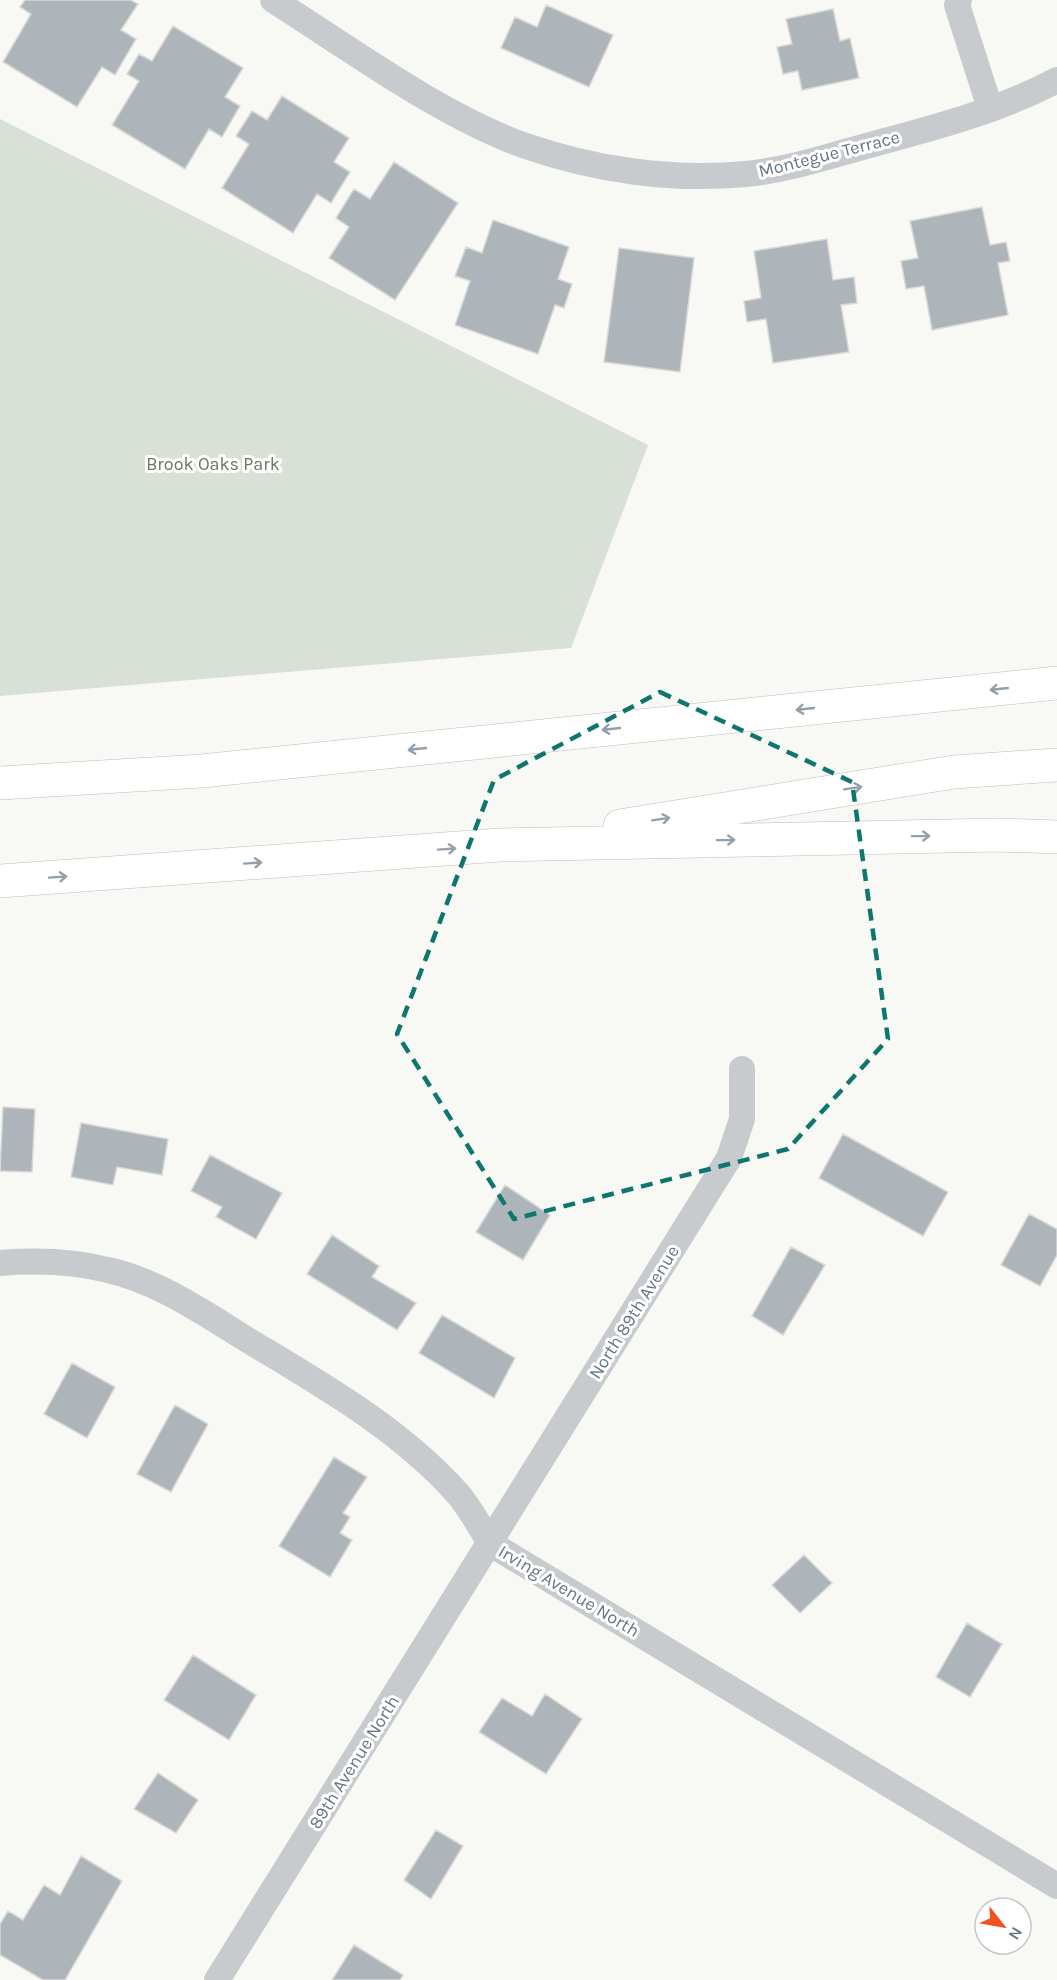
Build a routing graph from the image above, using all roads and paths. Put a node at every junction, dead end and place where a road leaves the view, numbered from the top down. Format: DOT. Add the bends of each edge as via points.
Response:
graph roads {
  1 [pos="273,0"];
  2 [pos="954,2"];
  3 [pos="1057,80"];
  4 [pos="990,108"];
  5 [pos="1057,683"];
  6 [pos="1057,765"];
  7 [pos="0,783"];
  8 [pos="1057,837"];
  9 [pos="500,845"];
  10 [pos="0,881"];
  11 [pos="742,1069"];
  12 [pos="0,1263"];
  13 [pos="491,1544"];
  14 [pos="1057,1886"];
  15 [pos="217,1980"];
  1 -- 4 [label="street, Montegue Terrace" via="440,105 481,126 522,144 610,168 702,176 747,174 804,163 944,125"];
  2 -- 4 [label="street"];
  3 -- 4 [label="street, Montegue Terrace"];
  5 -- 7 [label="highway, one-way" via="202,771"];
  9 -- 6 [label="highway, one-way" via="954,772"];
  9 -- 8 [label="highway, one-way" via="987,835"];
  10 -- 9 [label="highway, one-way"];
  11 -- 13 [label="street, North 89th Avenue" via="742,1119 729,1158"];
  12 -- 13 [label="street, Irving Avenue North" via="64,1261 111,1270 155,1287 206,1315 357,1406 414,1451 460,1496"];
  13 -- 14 [label="street, Irving Avenue North"];
  13 -- 15 [label="street, 89th Avenue North"];
}
